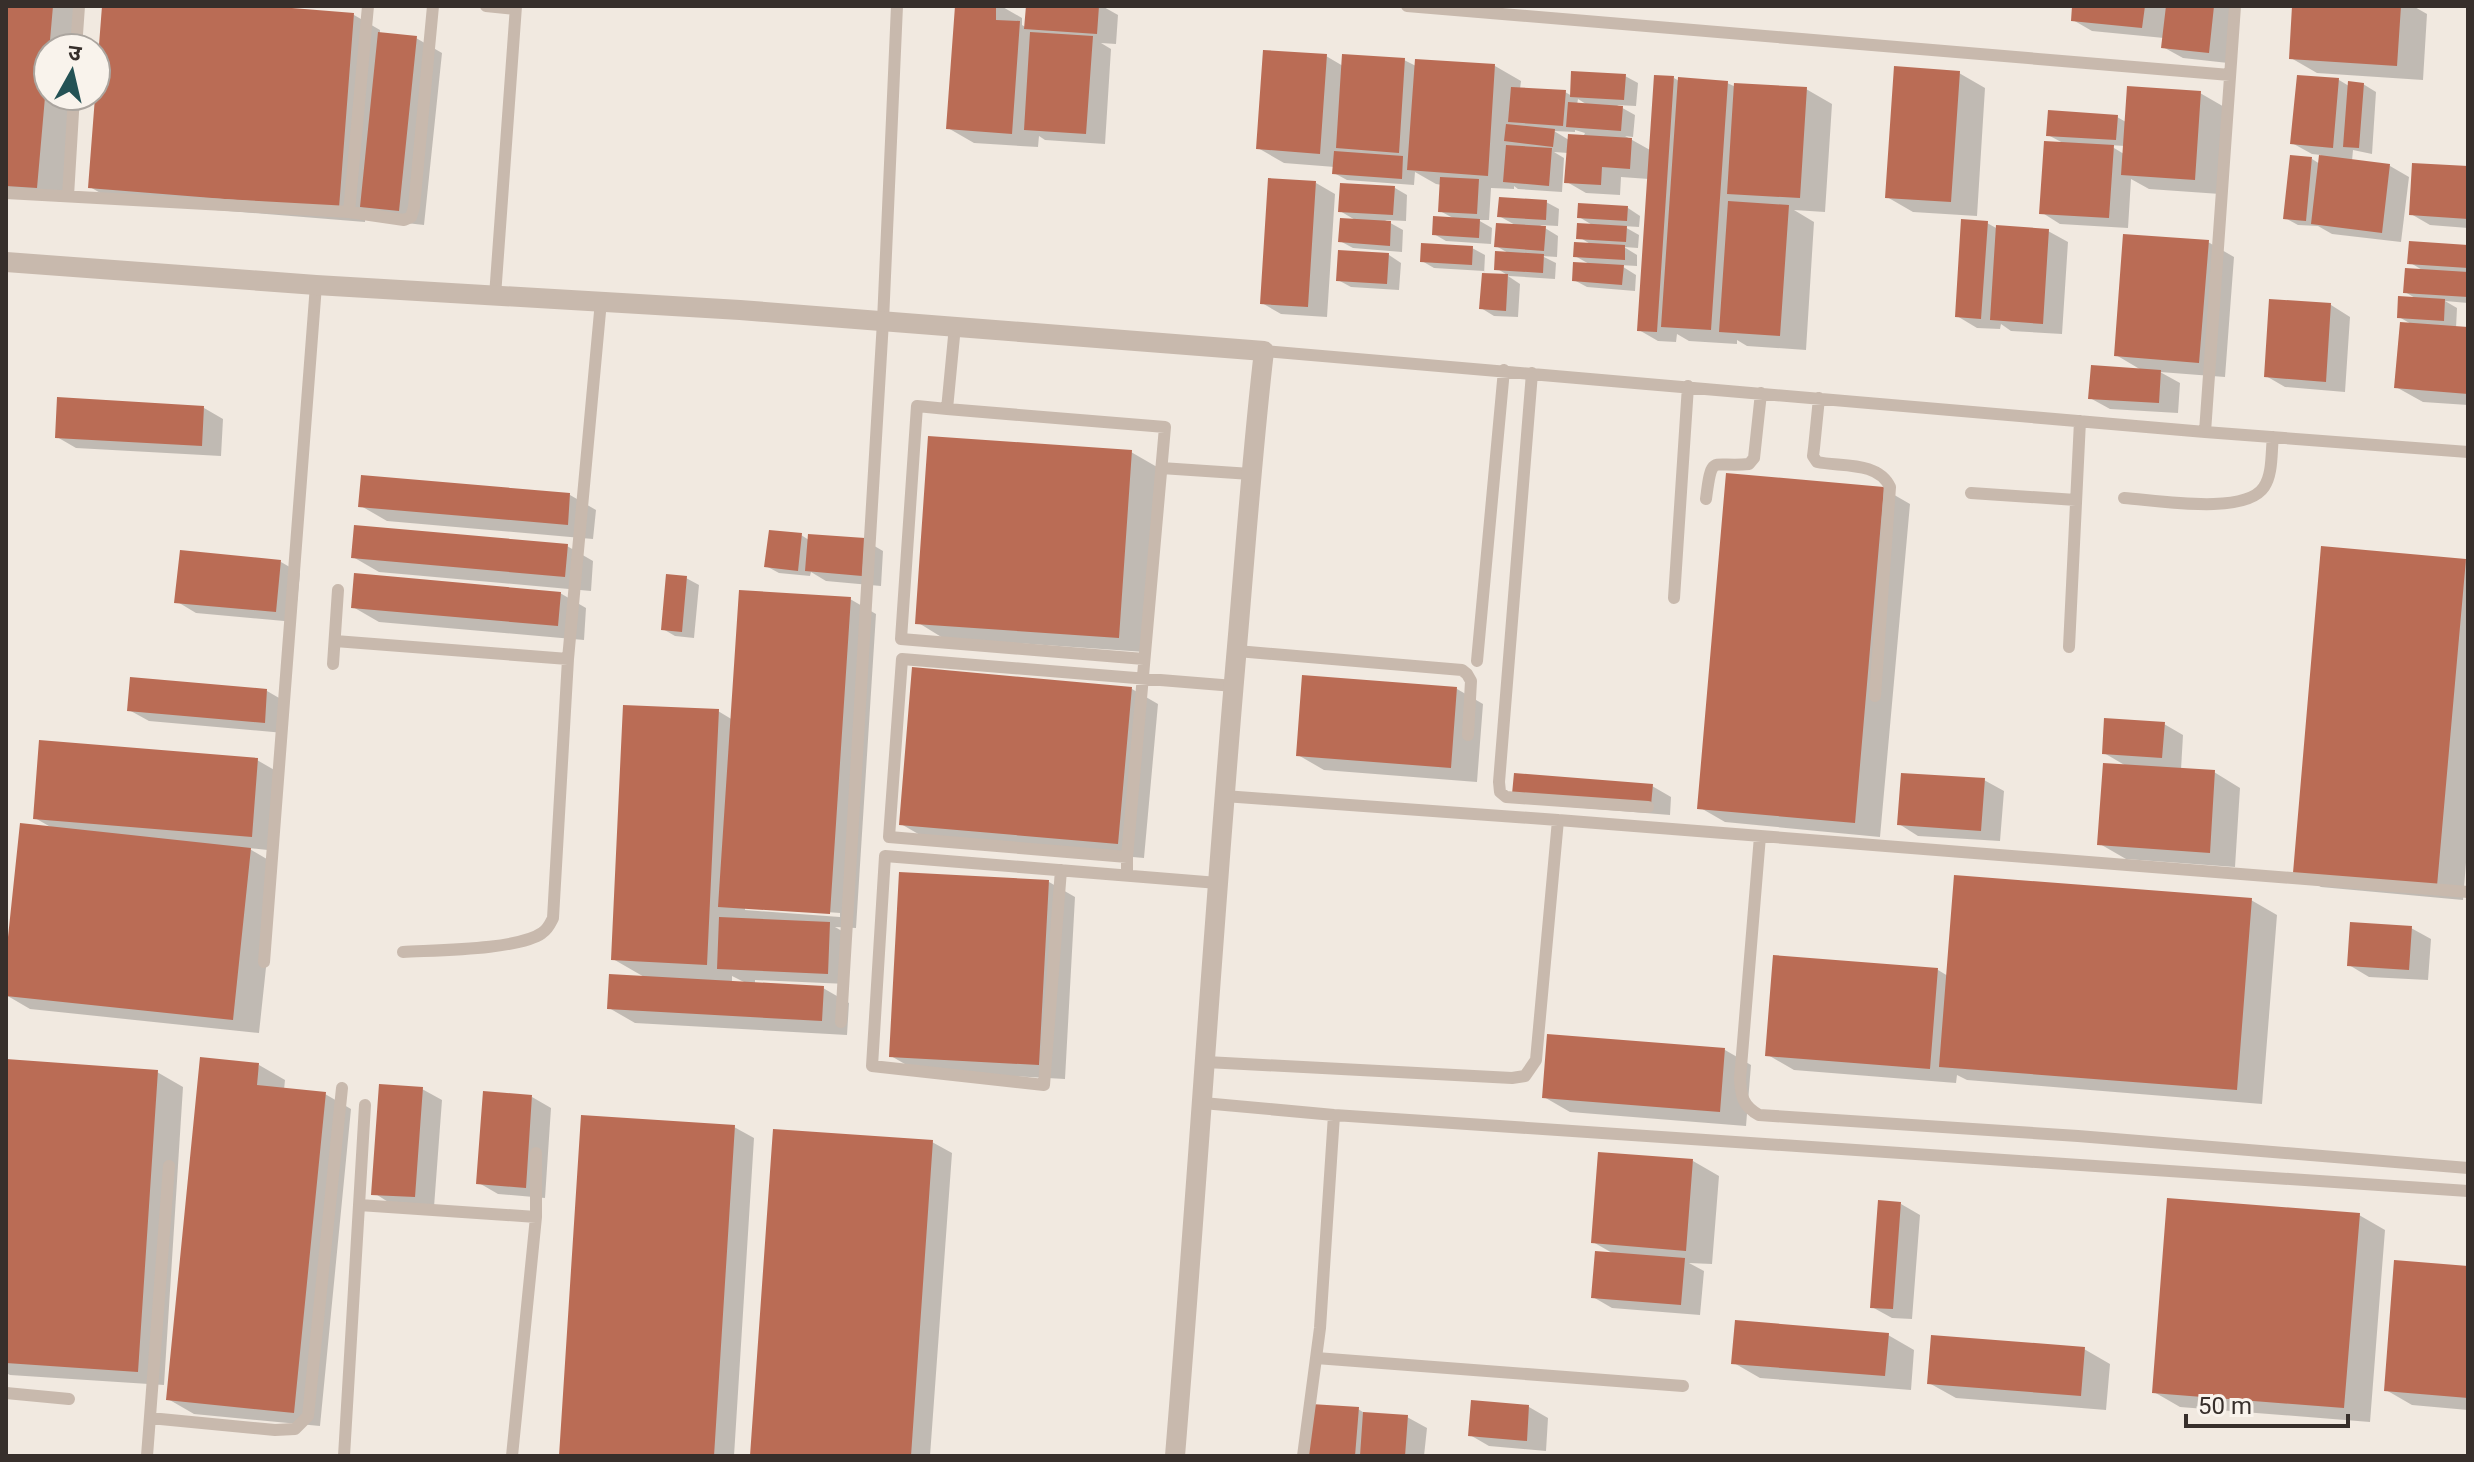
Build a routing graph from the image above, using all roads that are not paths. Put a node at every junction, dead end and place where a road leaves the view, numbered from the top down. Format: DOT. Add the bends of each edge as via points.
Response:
graph roads {
  1 [pos="79,6"];
  2 [pos="368,6"];
  3 [pos="433,6"];
  4 [pos="486,6"];
  5 [pos="897,6"];
  6 [pos="1407,6"];
  7 [pos="2235,6"];
  8 [pos="516,8"];
  9 [pos="77,32"];
  10 [pos="2230,75"];
  11 [pos="73,112"];
  12 [pos="6,193"];
  13 [pos="68,196"];
  14 [pos="349,212"];
  15 [pos="6,262"];
  16 [pos="316,285"];
  17 [pos="495,296"];
  18 [pos="601,301"];
  19 [pos="883,321"];
  20 [pos="955,326"];
  21 [pos="1264,351"];
  22 [pos="1504,370"];
  23 [pos="1532,373"];
  24 [pos="1688,386"];
  25 [pos="1761,393"];
  26 [pos="1819,398"];
  27 [pos="947,409"];
  28 [pos="2080,421"];
  29 [pos="2205,432"];
  30 [pos="2273,437"];
  31 [pos="2468,452"];
  32 [pos="1161,468"];
  33 [pos="1251,474"];
  34 [pos="1971,493"];
  35 [pos="2124,498"];
  36 [pos="1706,499"];
  37 [pos="2076,500"];
  38 [pos="338,590"];
  39 [pos="1674,598"];
  40 [pos="335,641"];
  41 [pos="2069,647"];
  42 [pos="1237,651"];
  43 [pos="568,659"];
  44 [pos="1144,659"];
  45 [pos="1477,661"];
  46 [pos="333,664"];
  47 [pos="1142,679"];
  48 [pos="1234,686"];
  49 [pos="1875,696"];
  50 [pos="1468,735"];
  51 [pos="1224,796"];
  52 [pos="1648,807"];
  53 [pos="1558,820"];
  54 [pos="1760,836"];
  55 [pos="1127,857"];
  56 [pos="1061,870"];
  57 [pos="1127,875"];
  58 [pos="1218,883"];
  59 [pos="2468,892"];
  60 [pos="403,952"];
  61 [pos="264,962"];
  62 [pos="841,1022"];
  63 [pos="1206,1062"];
  64 [pos="342,1088"];
  65 [pos="1203,1103"];
  66 [pos="365,1105"];
  67 [pos="1334,1115"];
  68 [pos="536,1153"];
  69 [pos="169,1166"];
  70 [pos="2468,1168"];
  71 [pos="2468,1191"];
  72 [pos="359,1205"];
  73 [pos="536,1217"];
  74 [pos="1316,1358"];
  75 [pos="1683,1386"];
  76 [pos="6,1393"];
  77 [pos="69,1399"];
  78 [pos="150,1418"];
  79 [pos="147,1456"];
  80 [pos="344,1456"];
  81 [pos="512,1456"];
  82 [pos="1175,1456"];
  83 [pos="1303,1456"];
  1 -- 9 [label="lane"];
  2 -- 14 [label="lane"];
  3 -- 14 [label="lane" via="411,217"];
  4 -- 8 [label="lane"];
  5 -- 19 [label="lane"];
  6 -- 10 [label="lane"];
  7 -- 10 [label="lane"];
  8 -- 17 [label="lane"];
  10 -- 29 [label="lane"];
  11 -- 13 [label="lane"];
  12 -- 13 [label="lane"];
  13 -- 14 [label="lane"];
  15 -- 16 [label="street"];
  16 -- 17 [label="street"];
  16 -- 61 [label="lane"];
  17 -- 18 [label="street"];
  18 -- 19 [label="street"];
  18 -- 43 [label="lane"];
  19 -- 20 [label="street"];
  19 -- 62 [label="lane"];
  20 -- 21 [label="street"];
  20 -- 27 [label="lane"];
  21 -- 22 [label="lane"];
  21 -- 33 [label="street"];
  22 -- 23 [label="lane"];
  22 -- 45 [label="lane"];
  23 -- 24 [label="lane"];
  23 -- 52 [label="lane" via="1500,792 1506,797"];
  24 -- 25 [label="lane"];
  24 -- 39 [label="lane"];
  25 -- 26 [label="lane"];
  25 -- 36 [label="lane" via="1754,458 1749,464 1714,465"];
  26 -- 28 [label="lane"];
  26 -- 49 [label="lane" via="1813,456 1817,462 1875,471 1890,487"];
  27 -- 32 [label="lane" via="1165,427"];
  27 -- 44 [label="lane" via="917,406 901,639"];
  28 -- 29 [label="lane"];
  28 -- 37 [label="lane"];
  29 -- 30 [label="lane"];
  30 -- 31 [label="lane"];
  30 -- 35 [label="lane" via="2264,488 2247,500 2211,504"];
  32 -- 33 [label="lane"];
  32 -- 44 [label="lane"];
  33 -- 42 [label="street"];
  34 -- 37 [label="lane"];
  37 -- 41 [label="lane"];
  38 -- 40 [label="lane"];
  40 -- 43 [label="lane"];
  40 -- 46 [label="lane"];
  42 -- 48 [label="street"];
  42 -- 50 [label="lane" via="1462,670 1471,681"];
  43 -- 60 [label="lane" via="554,911 548,928 539,936 497,945"];
  44 -- 47 [label="lane"];
  47 -- 48 [label="lane"];
  47 -- 55 [label="lane"];
  47 -- 55 [label="lane" via="902,659 889,837"];
  48 -- 51 [label="street"];
  51 -- 53 [label="lane"];
  51 -- 58 [label="street"];
  53 -- 54 [label="lane"];
  53 -- 63 [label="lane" via="1536,1060 1525,1076"];
  54 -- 59 [label="lane"];
  54 -- 70 [label="lane" via="1740,1079 1747,1108 1759,1115"];
  55 -- 57 [label="lane"];
  56 -- 56 [label="lane" via="885,856 872,1066 1044,1085"];
  56 -- 57 [label="lane"];
  57 -- 58 [label="lane"];
  58 -- 63 [label="street"];
  63 -- 65 [label="street"];
  64 -- 78 [label="lane" via="308,1416 295,1429 275,1430"];
  65 -- 67 [label="lane"];
  65 -- 82 [label="street"];
  66 -- 72 [label="lane"];
  67 -- 71 [label="lane"];
  67 -- 74 [label="lane"];
  68 -- 73 [label="lane"];
  69 -- 78 [label="lane"];
  72 -- 73 [label="lane"];
  72 -- 80 [label="lane"];
  73 -- 81 [label="lane"];
  74 -- 75 [label="lane"];
  74 -- 83 [label="lane"];
  76 -- 77 [label="lane"];
  78 -- 79 [label="lane"];
}
